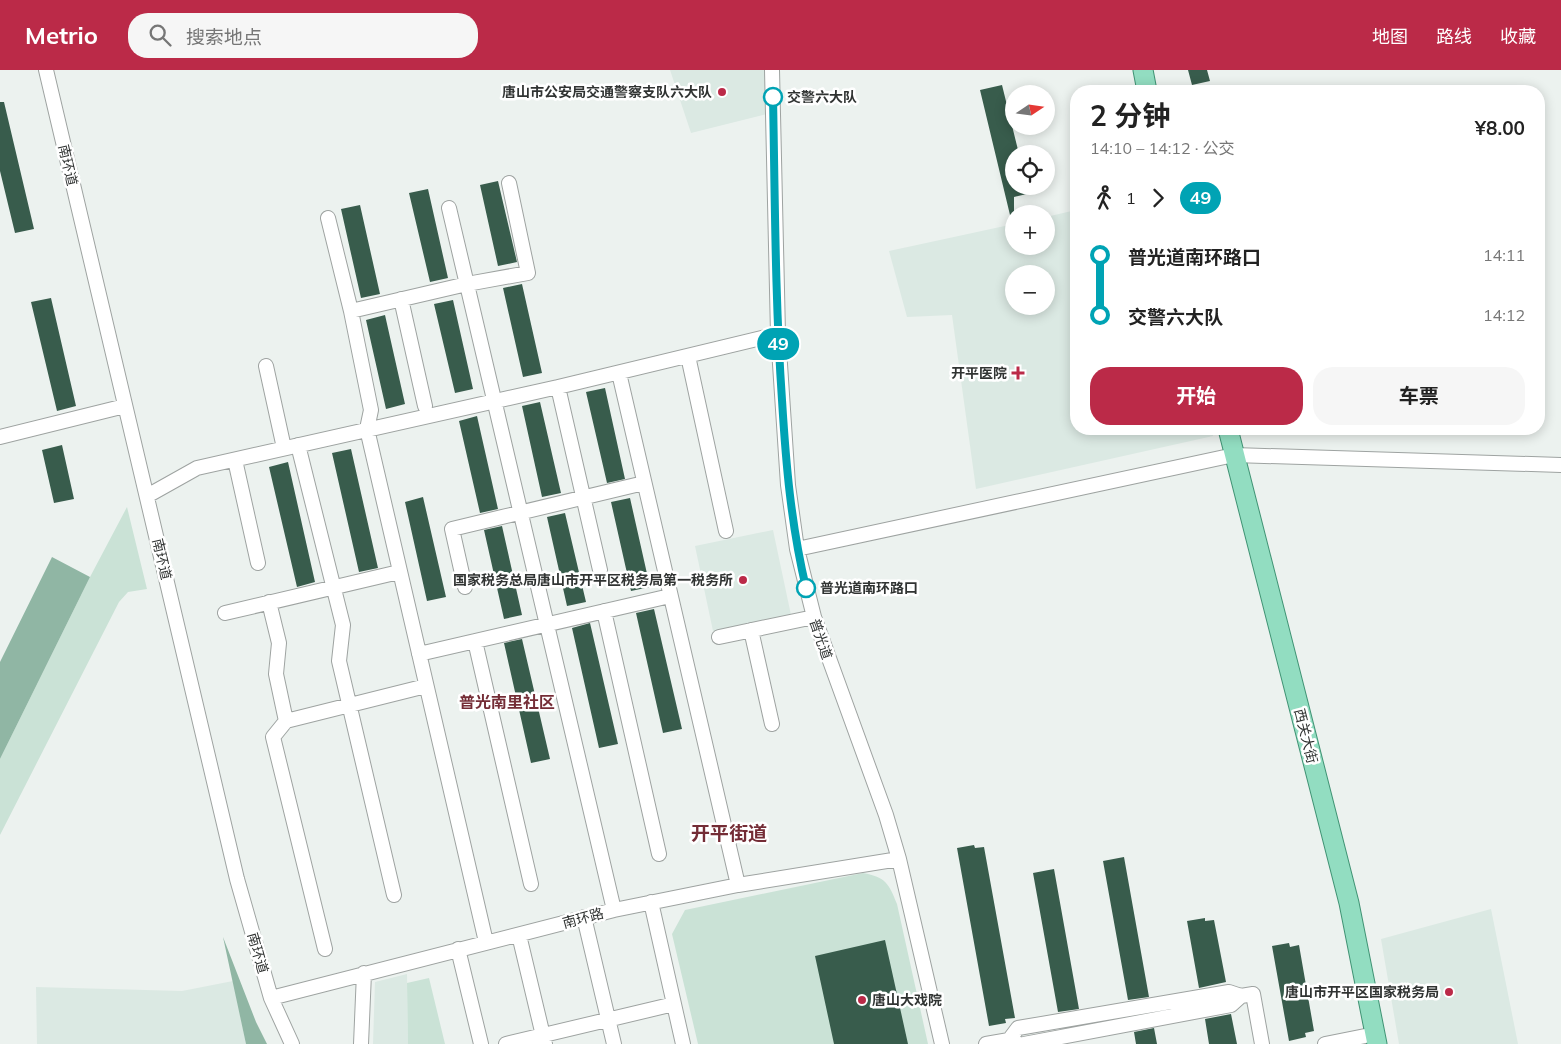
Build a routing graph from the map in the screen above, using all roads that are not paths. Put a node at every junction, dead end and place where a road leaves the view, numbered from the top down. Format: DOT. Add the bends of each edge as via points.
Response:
graph roads {
  1 [pos="46,70"];
  2 [pos="772,70"];
  3 [pos="1143,70"];
  4 [pos="1147,85"];
  5 [pos="509,183"];
  6 [pos="449,208"];
  7 [pos="328,218"];
  8 [pos="467,284"];
  9 [pos="401,299"];
  10 [pos="351,311"];
  11 [pos="778,334"];
  12 [pos="688,356"];
  13 [pos="266,366"];
  14 [pos="618,372"];
  15 [pos="558,387"];
  16 [pos="494,400"];
  17 [pos="125,406"];
  18 [pos="425,406"];
  19 [pos="367,429"];
  20 [pos="1229,435"];
  21 [pos="0,437"];
  22 [pos="298,445"];
  23 [pos="284,448"];
  24 [pos="1234,455"];
  25 [pos="235,460"];
  26 [pos="1561,465"];
  27 [pos="644,483"];
  28 [pos="147,496"];
  29 [pos="583,498"];
  30 [pos="520,512"];
  31 [pos="726,531"];
  32 [pos="797,549"];
  33 [pos="258,563"];
  34 [pos="600,570"];
  35 [pos="399,572"];
  36 [pos="333,587"];
  37 [pos="465,587"];
  38 [pos="670,596"];
  39 [pos="269,602"];
  40 [pos="604,611"];
  41 [pos="224,613"];
  42 [pos="814,617"];
  43 [pos="547,625"];
  44 [pos="751,630"];
  45 [pos="718,637"];
  46 [pos="475,641"];
  47 [pos="419,654"];
  48 [pos="426,686"];
  49 [pos="349,705"];
  50 [pos="286,720"];
  51 [pos="772,724"];
  52 [pos="659,854"];
  53 [pos="899,859"];
  54 [pos="531,884"];
  55 [pos="738,885"];
  56 [pos="394,895"];
  57 [pos="651,902"];
  58 [pos="614,910"];
  59 [pos="584,917"];
  60 [pos="519,935"];
  61 [pos="486,942"];
  62 [pos="325,949"];
  63 [pos="458,949"];
  64 [pos="364,973"];
  65 [pos="271,998"];
  66 [pos="674,1004"];
  67 [pos="608,1019"];
  68 [pos="1376,1039"];
  69 [pos="544,1040"];
  70 [pos="1018,1043"];
  71 [pos="292,1044"];
  72 [pos="360,1044"];
  73 [pos="481,1044"];
  74 [pos="506,1044"];
  75 [pos="614,1044"];
  76 [pos="683,1044"];
  77 [pos="942,1044"];
  78 [pos="986,1044"];
  79 [pos="1262,1044"];
  80 [pos="1325,1044"];
  1 -- 17 [label="street, 南环道"];
  2 -- 11 [label="street, 普光道"];
  3 -- 4 [label="main road"];
  5 -- 8 [label="street" via="528,273"];
  6 -- 8 [label="street"];
  7 -- 10 [label="street"];
  8 -- 9 [label="street"];
  8 -- 16 [label="street"];
  9 -- 10 [label="street"];
  9 -- 18 [label="street"];
  10 -- 19 [label="street" via="371,410"];
  11 -- 12 [label="street"];
  11 -- 32 [label="street, 普光道" via="788,485"];
  12 -- 14 [label="street"];
  12 -- 31 [label="street"];
  13 -- 23 [label="street"];
  14 -- 15 [label="street"];
  14 -- 27 [label="street"];
  15 -- 16 [label="street"];
  15 -- 29 [label="street"];
  16 -- 19 [label="street"];
  16 -- 30 [label="street"];
  17 -- 21 [label="street"];
  17 -- 28 [label="street, 南环道"];
  19 -- 22 [label="street"];
  19 -- 35 [label="street"];
  20 -- 24 [label="main road, 西关大街"];
  22 -- 23 [label="street"];
  22 -- 36 [label="street"];
  23 -- 25 [label="street"];
  24 -- 26 [label="street"];
  24 -- 32 [label="street"];
  24 -- 68 [label="main road, 西关大街" via="1349,903"];
  25 -- 28 [label="street" via="197,468"];
  25 -- 33 [label="street"];
  27 -- 29 [label="street"];
  27 -- 38 [label="street"];
  28 -- 65 [label="street, 南环道" via="237,878"];
  29 -- 30 [label="street"];
  29 -- 34 [label="street"];
  30 -- 37 [label="street" via="452,528"];
  30 -- 43 [label="street"];
  32 -- 42 [label="street, 普光道"];
  35 -- 36 [label="street"];
  35 -- 47 [label="street"];
  36 -- 39 [label="street"];
  36 -- 49 [label="street" via="342,625 339,661"];
  38 -- 40 [label="street"];
  38 -- 55 [label="street"];
  39 -- 41 [label="street"];
  39 -- 50 [label="street" via="279,643 276,674"];
  40 -- 43 [label="street"];
  40 -- 52 [label="street"];
  42 -- 44 [label="street"];
  42 -- 53 [label="street, 普光道"];
  43 -- 46 [label="street"];
  43 -- 58 [label="street"];
  44 -- 45 [label="street"];
  44 -- 51 [label="street"];
  46 -- 47 [label="street"];
  46 -- 54 [label="street"];
  47 -- 48 [label="street"];
  48 -- 49 [label="street"];
  48 -- 61 [label="street"];
  49 -- 50 [label="street"];
  49 -- 56 [label="street"];
  50 -- 62 [label="street" via="273,737"];
  53 -- 55 [label="street, 南环路"];
  53 -- 77 [label="street, 普光道"];
  55 -- 57 [label="street, 南环路"];
  57 -- 58 [label="street, 南环路"];
  57 -- 66 [label="street"];
  58 -- 59 [label="street, 南环路"];
  59 -- 60 [label="street, 南环路"];
  59 -- 67 [label="street"];
  60 -- 61 [label="street, 南环路"];
  60 -- 69 [label="street"];
  61 -- 63 [label="street, 南环路"];
  63 -- 64 [label="street, 南环路"];
  63 -- 73 [label="street"];
  64 -- 65 [label="street, 南环路"];
  64 -- 72 [label="street"];
  65 -- 71 [label="street, 南环道"];
  66 -- 67 [label="street"];
  66 -- 76 [label="street"];
  67 -- 69 [label="street"];
  67 -- 75 [label="street"];
  68 -- 80 [label="street"];
  69 -- 74 [label="street"];
  70 -- 78 [label="street"];
  70 -- 79 [label="street" via="1231,1006 1240,996 1253,994"];
}
